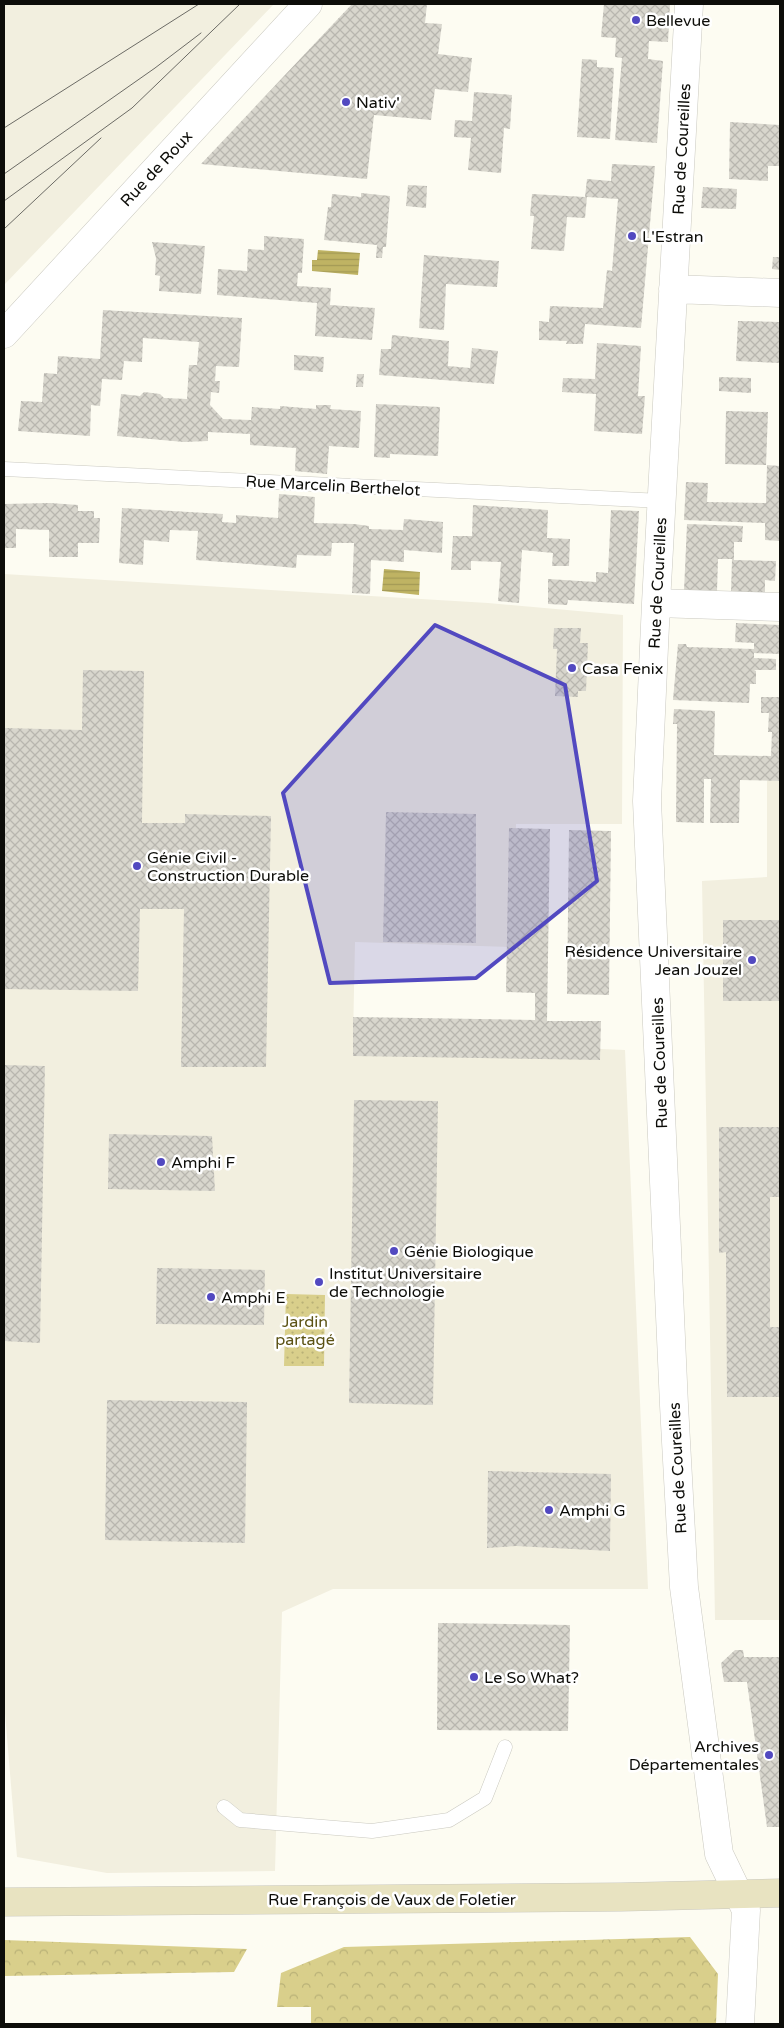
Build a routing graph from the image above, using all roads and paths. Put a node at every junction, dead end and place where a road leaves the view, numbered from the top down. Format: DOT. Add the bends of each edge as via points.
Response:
graph roads {
  1 [pos="308,4"];
  2 [pos="689,4"];
  3 [pos="673,289"];
  4 [pos="780,293"];
  5 [pos="4,334"];
  6 [pos="4,469"];
  7 [pos="662,501"];
  8 [pos="656,603"];
  9 [pos="780,607"];
  10 [pos="505,1747"];
  11 [pos="224,1807"];
  12 [pos="780,1893"];
  13 [pos="739,1895"];
  14 [pos="4,1902"];
  15 [pos="740,2024"];
  1 -- 5 [label="street, Rue de Roux"];
  2 -- 3 [label="street, Rue de Coureilles"];
  3 -- 4 [label="street"];
  3 -- 7 [label="street, Rue de Coureilles"];
  6 -- 7 [label="lane, Rue Marcelin Berthelot"];
  7 -- 8 [label="street, Rue de Coureilles"];
  8 -- 9 [label="street"];
  8 -- 13 [label="street, Rue de Coureilles" via="647,801 684,1587 719,1854"];
  10 -- 11 [label="lane" via="485,1798 449,1820 372,1831 240,1820"];
  12 -- 13 [label="street, Rue François de Vaux de Foletier"];
  13 -- 14 [label="street, Rue François de Vaux de Foletier"];
  13 -- 15 [label="street, Rue de Coureilles" via="746,1910"];
}
